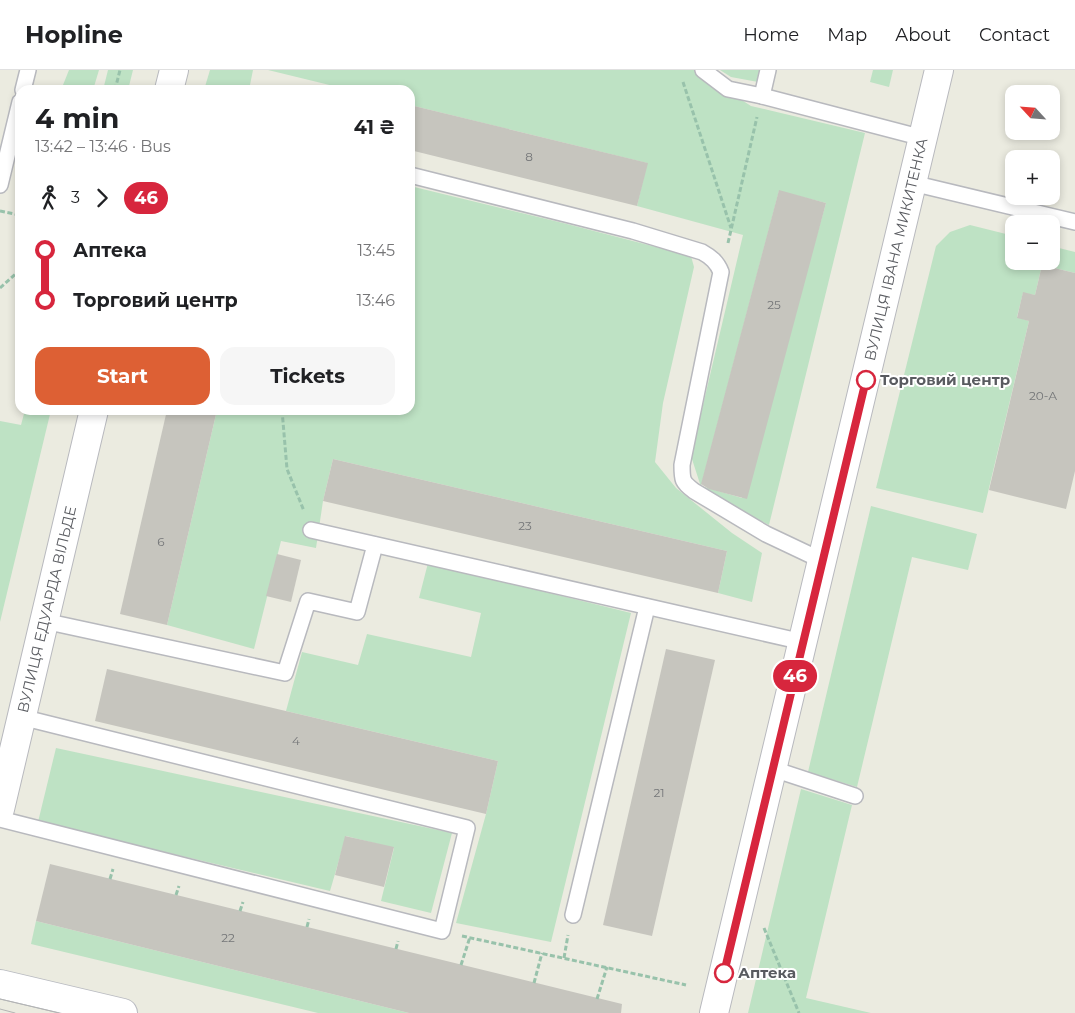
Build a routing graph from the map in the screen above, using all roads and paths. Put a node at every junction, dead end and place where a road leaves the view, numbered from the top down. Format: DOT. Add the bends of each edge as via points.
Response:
graph roads {
  1 [pos="28,70"];
  2 [pos="120,70"];
  3 [pos="174,70"];
  4 [pos="703,70"];
  5 [pos="768,70"];
  6 [pos="939,70"];
  7 [pos="682,79"];
  8 [pos="24,85"];
  9 [pos="116,85"];
  10 [pos="170,85"];
  11 [pos="762,96"];
  12 [pos="15,123"];
  13 [pos="923,138"];
  14 [pos="415,176"];
  15 [pos="912,183"];
  16 [pos="0,186"];
  17 [pos="0,210"];
  18 [pos="15,214"];
  19 [pos="1075,222"];
  20 [pos="731,228"];
  21 [pos="720,272"];
  22 [pos="15,274"];
  23 [pos="0,288"];
  24 [pos="93,415"];
  25 [pos="282,415"];
  26 [pos="311,530"];
  27 [pos="375,545"];
  28 [pos="823,561"];
  29 [pos="647,607"];
  30 [pos="44,622"];
  31 [pos="803,642"];
  32 [pos="21,717"];
  33 [pos="773,769"];
  34 [pos="855,796"];
  35 [pos="0,809"];
  36 [pos="0,820"];
  37 [pos="573,915"];
  38 [pos="763,925"];
  39 [pos="442,931"];
  40 [pos="470,937"];
  41 [pos="542,953"];
  42 [pos="461,965"];
  43 [pos="607,967"];
  44 [pos="534,983"];
  45 [pos="0,984"];
  46 [pos="686,985"];
  47 [pos="597,999"];
  48 [pos="123,1013"];
  49 [pos="714,1013"];
  50 [pos="799,1013"];
  1 -- 8 [label="lane"];
  2 -- 9 [label="path"];
  3 -- 10 [label="street"];
  4 -- 11 [label="lane" via="728,89"];
  5 -- 11 [label="lane"];
  6 -- 13 [label="street, ВУЛИЦЯ ІВАНА МИКИТЕНКА"];
  7 -- 20 [label="path"];
  11 -- 13 [label="lane"];
  11 -- 20 [label="path"];
  12 -- 16 [label="lane"];
  13 -- 15 [label="street, ВУЛИЦЯ ІВАНА МИКИТЕНКА"];
  14 -- 21 [label="lane" via="633,231 702,252 712,258"];
  15 -- 19 [label="lane"];
  15 -- 28 [label="street, ВУЛИЦЯ ІВАНА МИКИТЕНКА"];
  17 -- 18 [label="path"];
  20 -- 21 [label="path"];
  21 -- 28 [label="lane" via="682,465 684,483 766,534"];
  22 -- 23 [label="path"];
  24 -- 30 [label="street, ВУЛИЦЯ ЕДУАРДА ВІЛЬДЕ"];
  25 -- 26 [label="path" via="287,469"];
  26 -- 27 [label="lane"];
  27 -- 29 [label="lane"];
  27 -- 30 [label="lane" via="357,612 308,601 284,673"];
  28 -- 31 [label="street, ВУЛИЦЯ ІВАНА МИКИТЕНКА"];
  29 -- 31 [label="lane"];
  29 -- 37 [label="lane"];
  30 -- 32 [label="street, ВУЛИЦЯ ЕДУАРДА ВІЛЬДЕ"];
  31 -- 33 [label="street, ВУЛИЦЯ ІВАНА МИКИТЕНКА"];
  32 -- 35 [label="street, ВУЛИЦЯ ЕДУАРДА ВІЛЬДЕ"];
  32 -- 39 [label="lane" via="467,828"];
  33 -- 34 [label="lane"];
  33 -- 49 [label="street, ВУЛИЦЯ ІВАНА МИКИТЕНКА"];
  36 -- 39 [label="lane"];
  38 -- 50 [label="path"];
  39 -- 40 [label="path"];
  40 -- 41 [label="path"];
  40 -- 42 [label="path"];
  41 -- 43 [label="path"];
  41 -- 44 [label="path"];
  43 -- 46 [label="path"];
  43 -- 47 [label="path"];
  45 -- 48 [label="street"];
}
